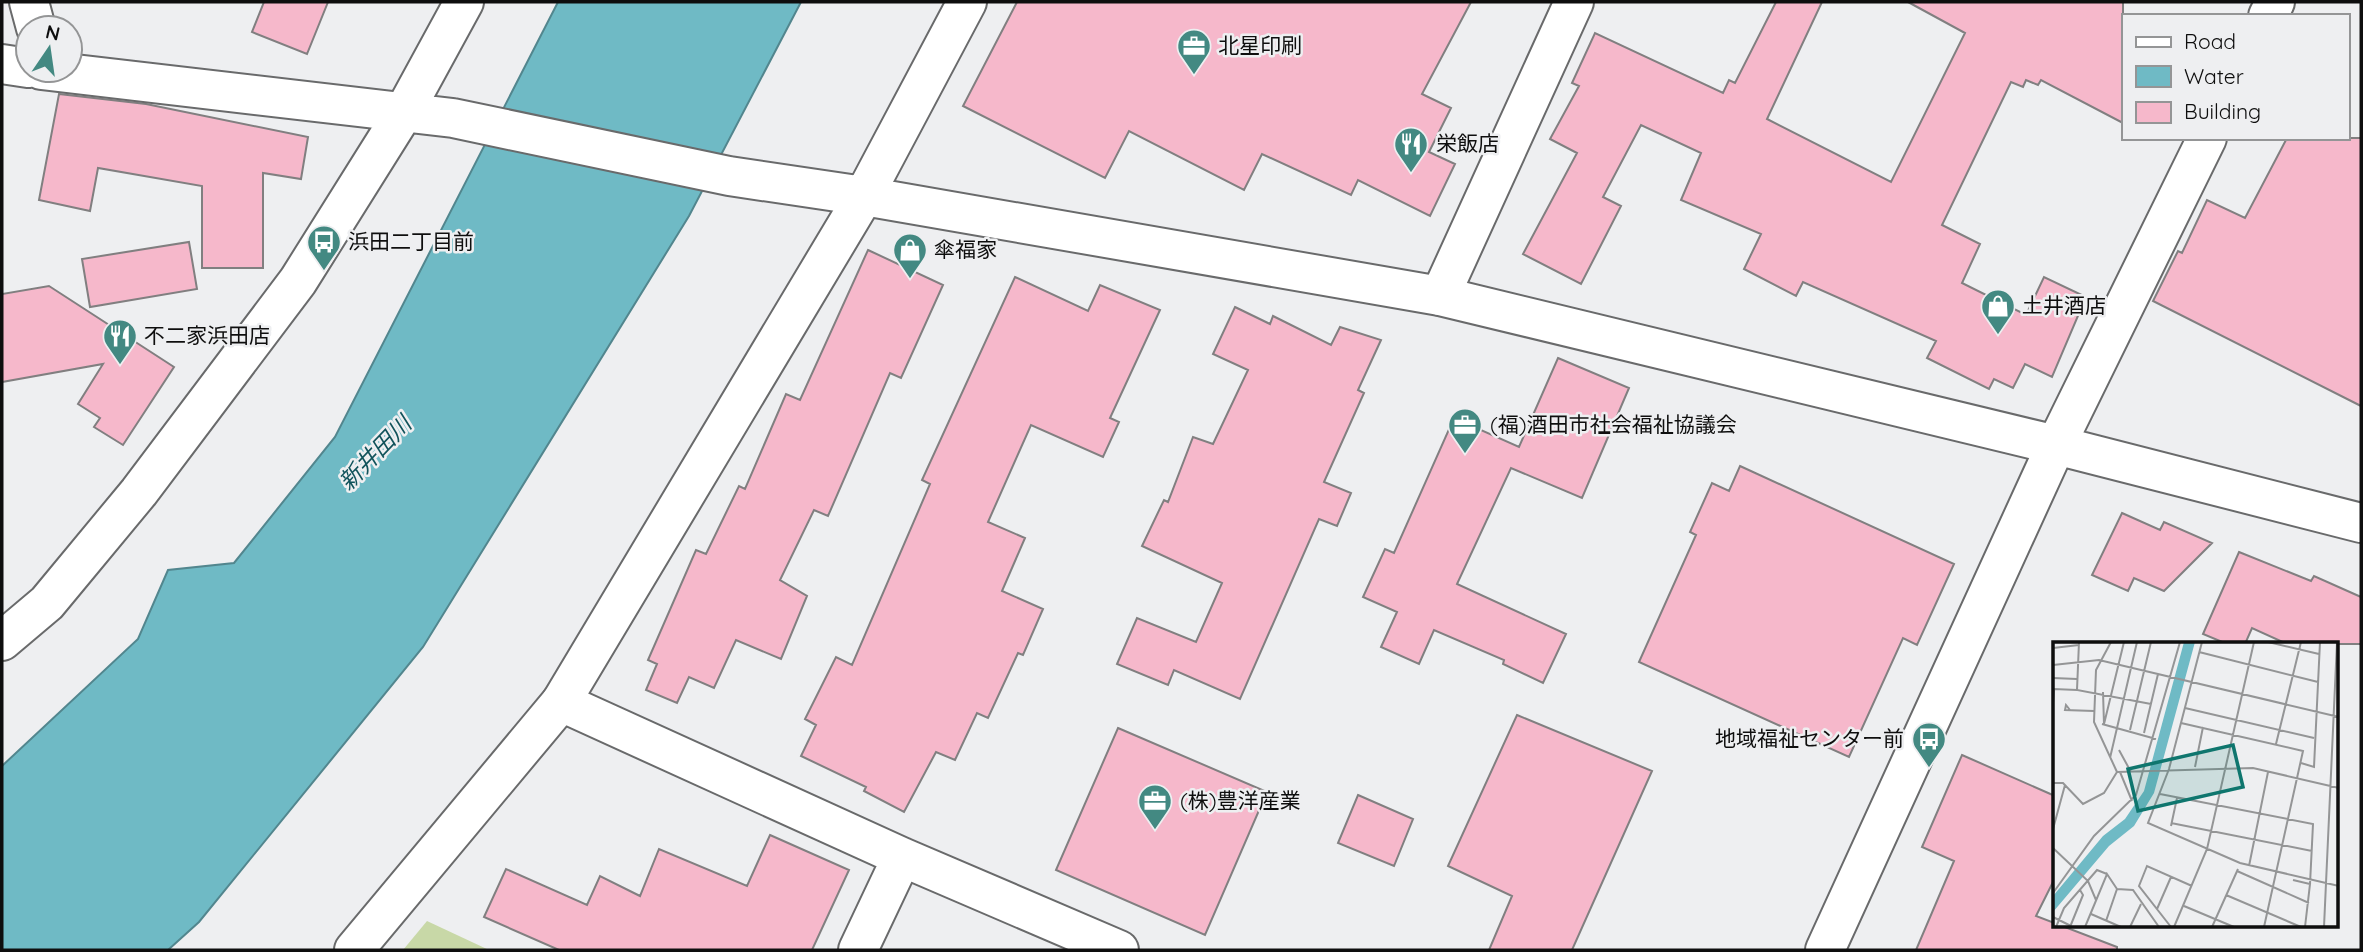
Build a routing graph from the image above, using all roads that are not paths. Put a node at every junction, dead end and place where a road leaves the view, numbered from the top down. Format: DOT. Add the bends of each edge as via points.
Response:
graph roads {
  1 [pos="464,2"];
  2 [pos="967,2"];
  3 [pos="1574,2"];
  4 [pos="84,75"];
  5 [pos="404,112"];
  6 [pos="2206,140"];
  7 [pos="864,196"];
  8 [pos="1440,296"];
  9 [pos="2056,445"];
  10 [pos="2361,523"];
  11 [pos="2,642"];
  12 [pos="561,702"];
  13 [pos="902,857"];
  14 [pos="354,950"];
  15 [pos="858,950"];
  16 [pos="1119,950"];
  17 [pos="1825,950"];
  1 -- 5 [label="street"];
  2 -- 7 [label="street"];
  3 -- 8 [label="street"];
  4 -- 5 [label="street"];
  5 -- 7 [label="street" via="453,118 729,176"];
  5 -- 11 [label="street" via="298,281 139,492 47,603"];
  6 -- 9 [label="street"];
  7 -- 8 [label="street"];
  7 -- 12 [label="street"];
  8 -- 9 [label="street"];
  9 -- 10 [label="street"];
  9 -- 17 [label="street"];
  12 -- 13 [label="street"];
  12 -- 14 [label="street"];
  13 -- 15 [label="street"];
  13 -- 16 [label="street"];
}
